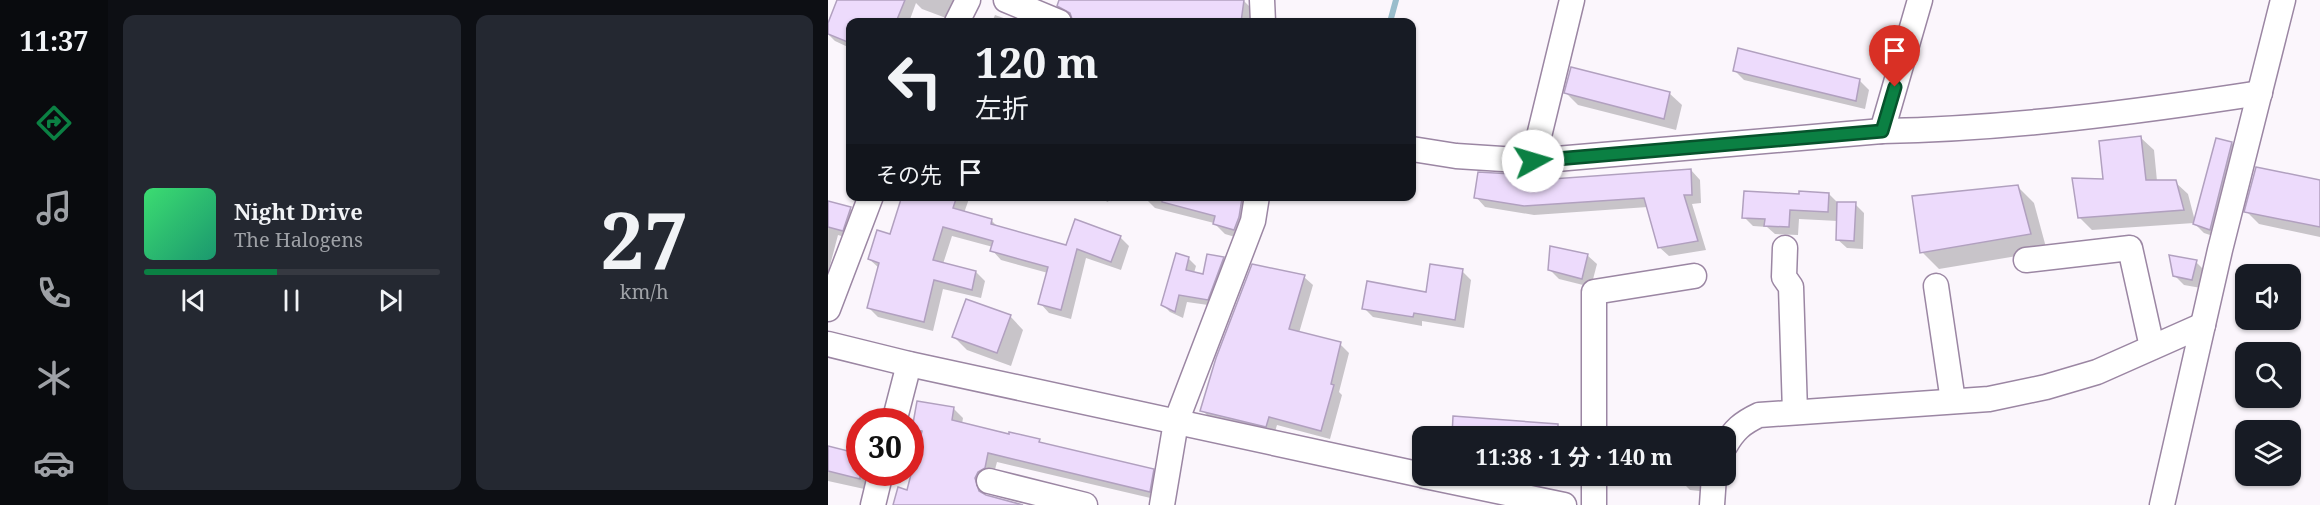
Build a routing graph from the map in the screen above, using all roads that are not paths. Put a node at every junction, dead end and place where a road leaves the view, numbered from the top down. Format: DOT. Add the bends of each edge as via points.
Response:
graph roads {
  1 [pos="968,0"];
  2 [pos="1006,0"];
  3 [pos="1262,0"];
  4 [pos="1572,0"];
  5 [pos="1920,0"];
  6 [pos="2283,0"];
  7 [pos="959,18"];
  8 [pos="1049,18"];
  9 [pos="1263,18"];
  10 [pos="2260,93"];
  11 [pos="1882,131"];
  12 [pos="1416,150"];
  13 [pos="1533,161"];
  14 [pos="869,201"];
  15 [pos="1256,201"];
  16 [pos="1785,248"];
  17 [pos="2026,260"];
  18 [pos="1694,276"];
  19 [pos="1936,286"];
  20 [pos="828,309"];
  21 [pos="2203,325"];
  22 [pos="828,344"];
  23 [pos="2152,347"];
  24 [pos="909,364"];
  25 [pos="1953,401"];
  26 [pos="898,408"];
  27 [pos="1795,412"];
  28 [pos="1176,422"];
  29 [pos="1594,426"];
  30 [pos="1736,429"];
  31 [pos="1412,472"];
  32 [pos="989,481"];
  33 [pos="878,486"];
  34 [pos="1475,486"];
  35 [pos="1594,486"];
  36 [pos="1713,486"];
  37 [pos="873,505"];
  38 [pos="1085,505"];
  39 [pos="1162,505"];
  40 [pos="1564,505"];
  41 [pos="1593,505"];
  42 [pos="1712,505"];
  43 [pos="2162,505"];
  1 -- 7 [label="street"];
  2 -- 8 [label="street"];
  3 -- 9 [label="street"];
  4 -- 13 [label="street"];
  5 -- 11 [label="street"];
  6 -- 10 [label="street"];
  10 -- 11 [label="street" via="2136,111 1936,130"];
  10 -- 21 [label="street"];
  11 -- 13 [label="street"];
  12 -- 13 [label="street"];
  14 -- 20 [label="street"];
  15 -- 28 [label="street" via="1253,221"];
  16 -- 27 [label="street" via="1784,277 1791,286"];
  17 -- 23 [label="street" via="2130,248"];
  18 -- 29 [label="street" via="1594,292"];
  19 -- 25 [label="street"];
  21 -- 23 [label="street"];
  21 -- 43 [label="street"];
  22 -- 24 [label="street"];
  23 -- 25 [label="street" via="2097,372 2046,387 1989,399"];
  24 -- 26 [label="street"];
  24 -- 28 [label="street"];
  25 -- 27 [label="street"];
  27 -- 30 [label="street" via="1759,416"];
  28 -- 31 [label="street"];
  28 -- 39 [label="street"];
  32 -- 38 [label="street"];
  33 -- 37 [label="street"];
  34 -- 40 [label="street"];
  35 -- 41 [label="street"];
  36 -- 42 [label="street"];
}
